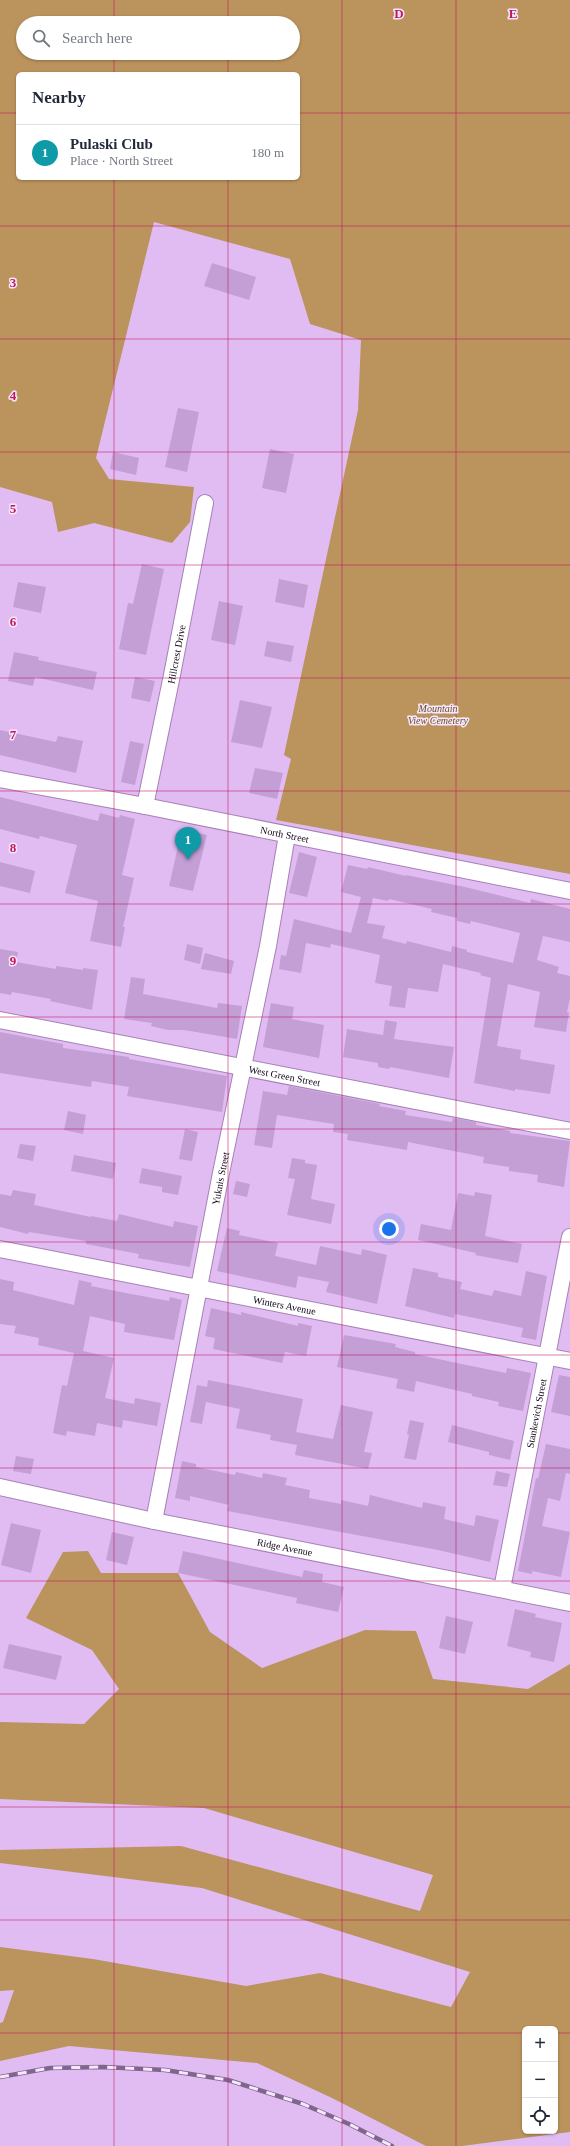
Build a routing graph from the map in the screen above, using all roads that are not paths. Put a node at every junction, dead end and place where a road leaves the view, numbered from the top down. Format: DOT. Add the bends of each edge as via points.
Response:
graph roads {
  1 [pos="205,503"];
  2 [pos="0,780"];
  3 [pos="145,806"];
  4 [pos="287,835"];
  5 [pos="570,891"];
  6 [pos="0,1020"];
  7 [pos="242,1067"];
  8 [pos="570,1131"];
  9 [pos="570,1237"];
  10 [pos="0,1249"];
  11 [pos="199,1288"];
  12 [pos="547,1356"];
  13 [pos="570,1361"];
  14 [pos="0,1488"];
  15 [pos="154,1521"];
  16 [pos="502,1589"];
  17 [pos="570,1603"];
  1 -- 3 [label="street, Hillcrest Drive"];
  2 -- 3 [label="street, North Street"];
  3 -- 4 [label="street, North Street"];
  4 -- 5 [label="street, North Street"];
  4 -- 7 [label="street, Yuknis Street" via="268,946"];
  6 -- 7 [label="street, West Green Street"];
  7 -- 8 [label="street, West Green Street"];
  7 -- 11 [label="street, Yuknis Street"];
  9 -- 12 [label="street, Stankevich Street"];
  10 -- 11 [label="street, Winters Avenue"];
  11 -- 12 [label="street, Winters Avenue"];
  11 -- 15 [label="street, Yuknis Street"];
  12 -- 13 [label="street, Winters Avenue"];
  12 -- 16 [label="street, Stankevich Street"];
  14 -- 15 [label="street, Ridge Avenue"];
  15 -- 16 [label="street, Ridge Avenue"];
  16 -- 17 [label="street, Ridge Avenue"];
}
